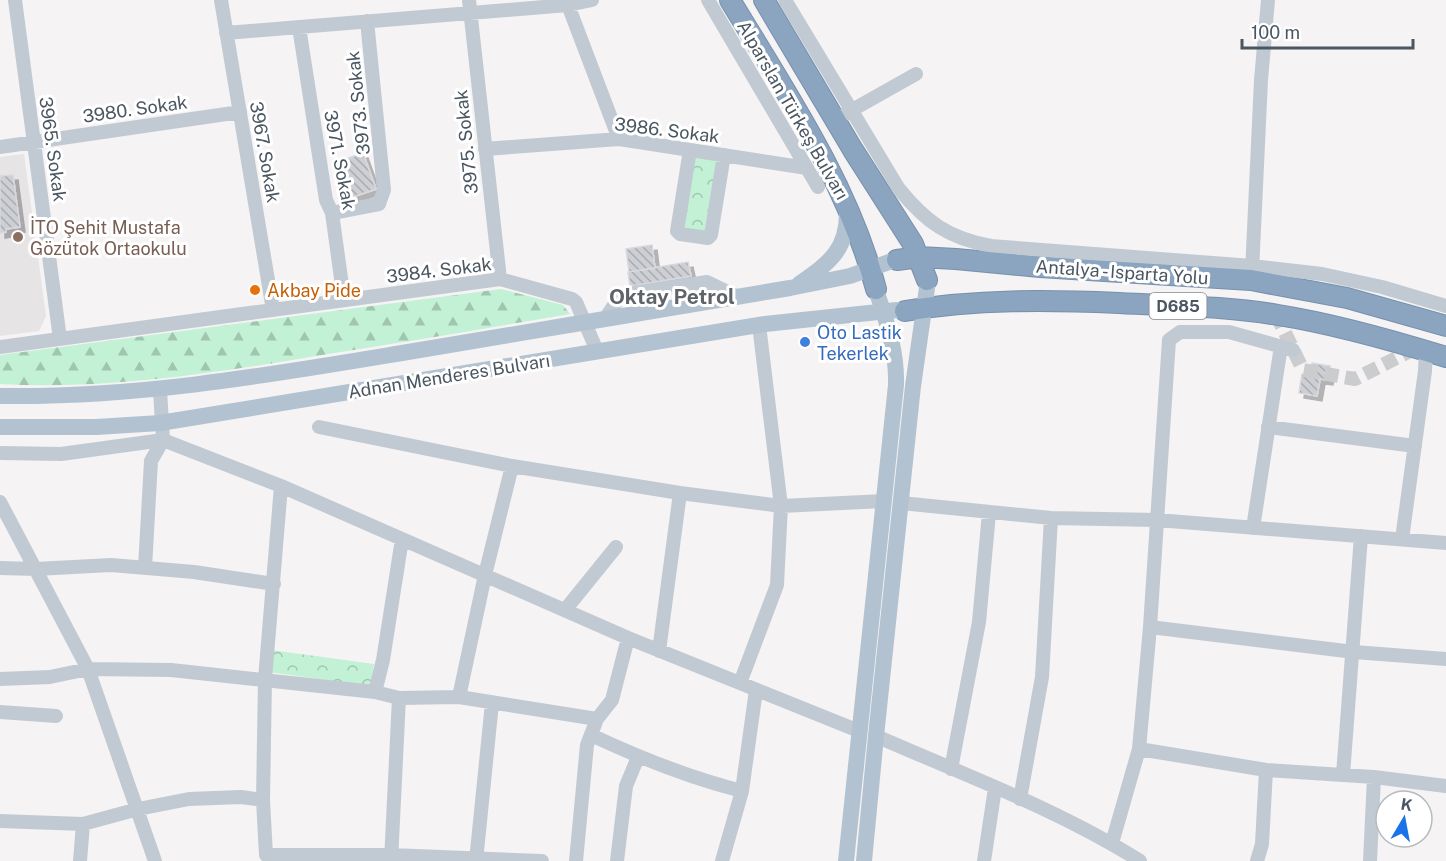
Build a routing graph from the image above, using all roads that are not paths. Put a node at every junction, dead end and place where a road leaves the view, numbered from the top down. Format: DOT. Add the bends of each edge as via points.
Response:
graph roads {
  1 [pos="15,0"];
  2 [pos="221,0"];
  3 [pos="592,0"];
  4 [pos="708,0"];
  5 [pos="730,0"];
  6 [pos="764,0"];
  7 [pos="785,0"];
  8 [pos="1268,0"];
  9 [pos="568,4"];
  10 [pos="470,6"];
  11 [pos="367,21"];
  12 [pos="299,27"];
  13 [pos="226,33"];
  14 [pos="915,74"];
  15 [pos="240,112"];
  16 [pos="843,116"];
  17 [pos="619,139"];
  18 [pos="34,142"];
  19 [pos="0,147"];
  20 [pos="485,149"];
  21 [pos="690,150"];
  22 [pos="723,155"];
  23 [pos="807,168"];
  24 [pos="818,187"];
  25 [pos="847,203"];
  26 [pos="332,213"];
  27 [pos="919,257"];
  28 [pos="886,264"];
  29 [pos="1251,273"];
  30 [pos="500,279"];
  31 [pos="794,288"];
  32 [pos="927,292"];
  33 [pos="344,300"];
  34 [pos="888,303"];
  35 [pos="1446,306"];
  36 [pos="273,310"];
  37 [pos="585,322"];
  38 [pos="759,325"];
  39 [pos="1446,326"];
  40 [pos="60,339"];
  41 [pos="0,347"];
  42 [pos="597,351"];
  43 [pos="1426,351"];
  44 [pos="1446,357"];
  45 [pos="160,390"];
  46 [pos="0,396"];
  47 [pos="162,423"];
  48 [pos="0,427"];
  49 [pos="319,427"];
  50 [pos="1268,427"];
  51 [pos="163,440"];
  52 [pos="1415,446"];
  53 [pos="0,453"];
  54 [pos="512,466"];
  55 [pos="281,486"];
  56 [pos="680,493"];
  57 [pos="0,502"];
  58 [pos="893,502"];
  59 [pos="781,506"];
  60 [pos="989,513"];
  61 [pos="1051,518"];
  62 [pos="1157,520"];
  63 [pos="1253,528"];
  64 [pos="1361,536"];
  65 [pos="402,538"];
  66 [pos="1402,539"];
  67 [pos="1446,543"];
  68 [pos="616,547"];
  69 [pos="0,568"];
  70 [pos="145,568"];
  71 [pos="36,569"];
  72 [pos="485,575"];
  73 [pos="274,584"];
  74 [pos="565,610"];
  75 [pos="1150,627"];
  76 [pos="628,638"];
  77 [pos="659,651"];
  78 [pos="1354,652"];
  79 [pos="1446,659"];
  80 [pos="88,669"];
  81 [pos="265,679"];
  82 [pos="0,680"];
  83 [pos="740,683"];
  84 [pos="756,690"];
  85 [pos="375,692"];
  86 [pos="459,697"];
  87 [pos="399,698"];
  88 [pos="492,703"];
  89 [pos="0,712"];
  90 [pos="56,716"];
  91 [pos="597,719"];
  92 [pos="859,731"];
  93 [pos="591,735"];
  94 [pos="876,736"];
  95 [pos="1139,749"];
  96 [pos="638,757"];
  97 [pos="951,769"];
  98 [pos="1266,770"];
  99 [pos="1343,775"];
  100 [pos="1374,777"];
  101 [pos="1446,786"];
  102 [pos="995,788"];
  103 [pos="742,791"];
  104 [pos="1020,799"];
  105 [pos="262,800"];
  106 [pos="138,809"];
  107 [pos="0,822"];
  108 [pos="83,824"];
  109 [pos="1112,843"];
  110 [pos="334,858"];
  111 [pos="391,858"];
  112 [pos="476,859"];
  113 [pos="80,861"];
  114 [pos="155,861"];
  115 [pos="542,861"];
  116 [pos="576,861"];
  117 [pos="617,861"];
  118 [pos="722,861"];
  119 [pos="846,861"];
  120 [pos="864,861"];
  121 [pos="984,861"];
  122 [pos="1140,861"];
  123 [pos="1257,861"];
  124 [pos="1370,861"];
  1 -- 18 [label="street, 3965. Sokak"];
  2 -- 13 [label="street, 3967. Sokak"];
  3 -- 9 [label="street"];
  4 -- 23 [label="street"];
  5 -- 25 [label="highway, Alparslan Türkeş Bulvarı"];
  6 -- 16 [label="highway, Alparslan Türkeş Bulvarı"];
  7 -- 16 [label="street"];
  8 -- 29 [label="street"];
  9 -- 10 [label="street"];
  9 -- 17 [label="street"];
  10 -- 11 [label="street"];
  10 -- 20 [label="street, 3975. Sokak"];
  11 -- 12 [label="street"];
  11 -- 26 [label="street, 3973. Sokak" via="384,190 379,204"];
  12 -- 13 [label="street"];
  12 -- 26 [label="street, 3971. Sokak" via="326,200"];
  13 -- 15 [label="street, 3967. Sokak"];
  14 -- 16 [label="street"];
  15 -- 18 [label="street, 3980. Sokak"];
  15 -- 36 [label="street, 3967. Sokak"];
  16 -- 27 [label="highway, Alparslan Türkeş Bulvarı"];
  16 -- 29 [label="street" via="922,216 953,236 990,246"];
  17 -- 20 [label="street, 3986. Sokak"];
  17 -- 21 [label="street, 3986. Sokak"];
  18 -- 19 [label="street, 3980. Sokak"];
  18 -- 40 [label="street, 3965. Sokak"];
  20 -- 30 [label="street, 3975. Sokak"];
  21 -- 22 [label="street, 3986. Sokak"];
  21 -- 22 [label="street" via="678,232 710,238"];
  22 -- 23 [label="street, 3986. Sokak"];
  23 -- 24 [label="street"];
  25 -- 28 [label="highway, Alparslan Türkeş Bulvarı"];
  25 -- 31 [label="main road" via="847,225 838,251"];
  26 -- 33 [label="street, 3971. Sokak"];
  27 -- 28 [label="highway, Antalya - Isparta Yolu / D685"];
  27 -- 29 [label="highway, Antalya - Isparta Yolu / D685"];
  27 -- 32 [label="highway, Alparslan Türkeş Bulvarı"];
  28 -- 31 [label="main road, Adnan Menderes Bulvarı"];
  28 -- 32 [label="highway" via="912,261 924,272"];
  28 -- 34 [label="highway, Alparslan Türkeş Bulvarı"];
  29 -- 35 [label="street" via="1322,274"];
  29 -- 39 [label="highway, Antalya - Isparta Yolu / D685"];
  30 -- 33 [label="street, 3984. Sokak"];
  30 -- 37 [label="street, 3984. Sokak" via="572,298"];
  31 -- 37 [label="main road, Adnan Menderes Bulvarı"];
  32 -- 34 [label="highway, Adnan Menderes Bulvarı / D685"];
  32 -- 43 [label="highway, Adnan Menderes Bulvarı / D685" via="1276,314"];
  32 -- 58 [label="main road"];
  33 -- 36 [label="street, 3984. Sokak"];
  34 -- 38 [label="main road, Adnan Menderes Bulvarı"];
  34 -- 58 [label="main road" via="896,371"];
  36 -- 40 [label="street, 3984. Sokak"];
  37 -- 42 [label="street, 3984. Sokak"];
  37 -- 45 [label="main road, Adnan Menderes Bulvarı"];
  38 -- 42 [label="main road, Adnan Menderes Bulvarı"];
  38 -- 59 [label="street"];
  40 -- 41 [label="street, 3984. Sokak"];
  42 -- 47 [label="main road, Adnan Menderes Bulvarı"];
  43 -- 44 [label="highway, Adnan Menderes Bulvarı / D685"];
  43 -- 52 [label="street"];
  45 -- 46 [label="main road, Adnan Menderes Bulvarı"];
  45 -- 47 [label="street"];
  47 -- 48 [label="main road, Adnan Menderes Bulvarı"];
  47 -- 51 [label="street"];
  49 -- 54 [label="street"];
  50 -- 52 [label="street"];
  50 -- 62 [label="street" via="1287,348 1229,332 1180,332 1168,340"];
  50 -- 63 [label="street"];
  51 -- 53 [label="street" via="61,453"];
  51 -- 55 [label="street"];
  51 -- 70 [label="street" via="151,462"];
  52 -- 66 [label="street"];
  54 -- 56 [label="street"];
  54 -- 72 [label="street"];
  55 -- 65 [label="street"];
  55 -- 73 [label="street"];
  56 -- 59 [label="street"];
  56 -- 77 [label="street"];
  57 -- 71 [label="street"];
  58 -- 59 [label="street"];
  58 -- 60 [label="street"];
  58 -- 92 [label="main road"];
  58 -- 94 [label="main road"];
  59 -- 83 [label="street" via="777,585"];
  60 -- 61 [label="street"];
  60 -- 97 [label="street" via="979,622"];
  61 -- 62 [label="street"];
  61 -- 104 [label="street" via="1042,677"];
  62 -- 63 [label="street"];
  62 -- 75 [label="street"];
  63 -- 64 [label="street"];
  64 -- 66 [label="street"];
  64 -- 78 [label="street"];
  65 -- 72 [label="street"];
  65 -- 85 [label="street"];
  66 -- 67 [label="street"];
  68 -- 74 [label="street"];
  69 -- 71 [label="street"];
  70 -- 71 [label="street"];
  70 -- 73 [label="street"];
  71 -- 80 [label="street"];
  72 -- 74 [label="street"];
  72 -- 86 [label="street"];
  73 -- 81 [label="street"];
  74 -- 76 [label="street"];
  75 -- 78 [label="street"];
  75 -- 95 [label="street"];
  76 -- 77 [label="street"];
  76 -- 91 [label="street" via="612,699"];
  77 -- 83 [label="street"];
  78 -- 79 [label="street"];
  78 -- 99 [label="street"];
  80 -- 81 [label="street" via="171,670"];
  80 -- 82 [label="street" via="50,677"];
  80 -- 106 [label="street"];
  81 -- 85 [label="street"];
  81 -- 105 [label="street"];
  83 -- 84 [label="street"];
  84 -- 92 [label="street"];
  84 -- 103 [label="street"];
  85 -- 87 [label="street"];
  86 -- 87 [label="street"];
  86 -- 88 [label="street"];
  87 -- 111 [label="street"];
  88 -- 91 [label="street"];
  88 -- 112 [label="street"];
  89 -- 90 [label="street"];
  91 -- 93 [label="street"];
  92 -- 94 [label="main road"];
  92 -- 119 [label="main road"];
  93 -- 96 [label="street"];
  93 -- 116 [label="street"];
  94 -- 97 [label="street"];
  94 -- 120 [label="main road"];
  95 -- 98 [label="street"];
  95 -- 109 [label="street"];
  96 -- 103 [label="street"];
  96 -- 117 [label="street" via="626,786"];
  97 -- 102 [label="street"];
  98 -- 99 [label="street"];
  98 -- 123 [label="street" via="1262,844"];
  99 -- 100 [label="street"];
  100 -- 101 [label="street"];
  100 -- 124 [label="street"];
  102 -- 104 [label="street"];
  102 -- 121 [label="street"];
  103 -- 118 [label="street"];
  104 -- 109 [label="street"];
  105 -- 106 [label="street" via="189,799"];
  105 -- 110 [label="street" via="266,855"];
  106 -- 108 [label="street"];
  106 -- 114 [label="street"];
  107 -- 108 [label="street"];
  108 -- 113 [label="street"];
  109 -- 122 [label="street"];
  110 -- 111 [label="street"];
  111 -- 112 [label="street"];
  112 -- 115 [label="street"];
}
